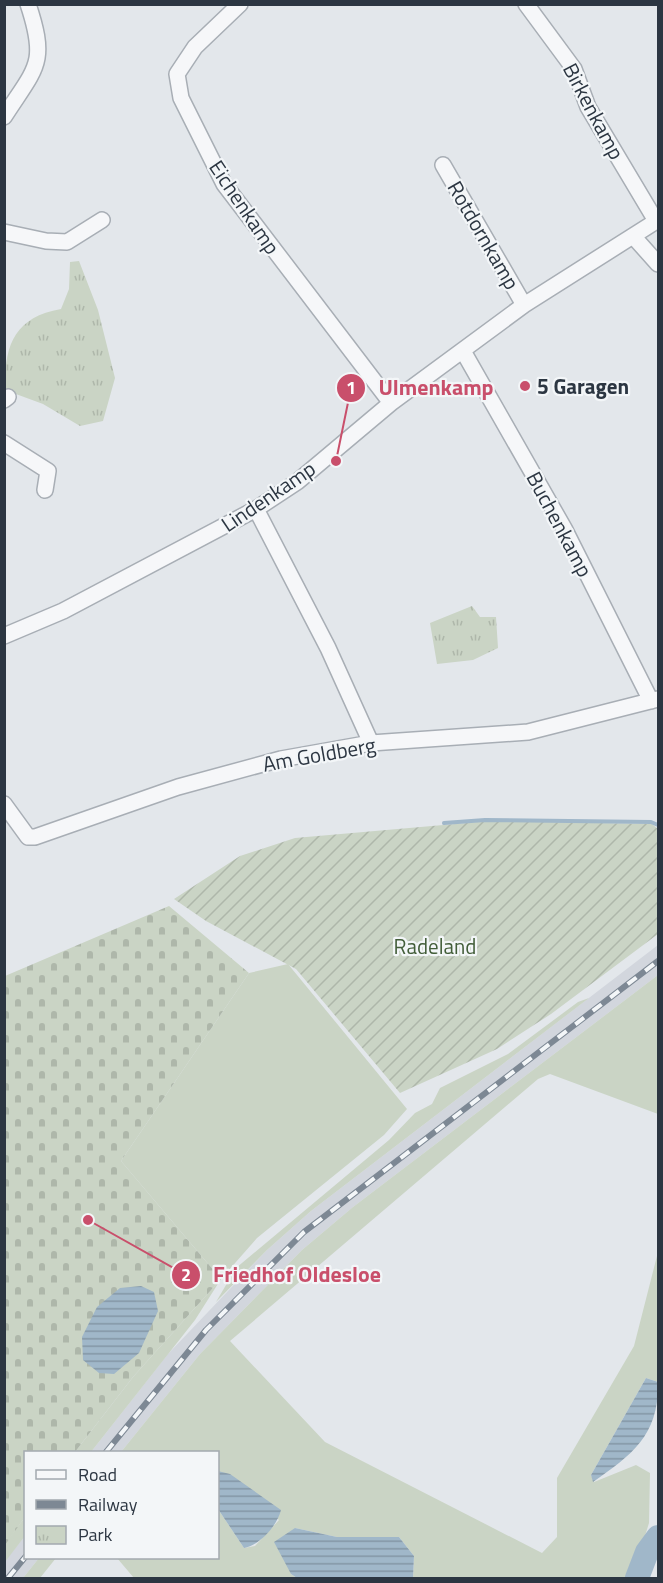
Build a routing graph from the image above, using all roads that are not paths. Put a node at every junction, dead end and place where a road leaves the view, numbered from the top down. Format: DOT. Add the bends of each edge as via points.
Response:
graph roads {
  1 [pos="28,4"];
  2 [pos="240,4"];
  3 [pos="526,4"];
  4 [pos="4,117"];
  5 [pos="443,165"];
  6 [pos="102,220"];
  7 [pos="657,220"];
  8 [pos="4,232"];
  9 [pos="633,236"];
  10 [pos="658,264"];
  11 [pos="524,305"];
  12 [pos="463,351"];
  13 [pos="391,404"];
  14 [pos="4,443"];
  15 [pos="45,490"];
  16 [pos="256,509"];
  17 [pos="4,636"];
  18 [pos="655,700"];
  19 [pos="371,743"];
  20 [pos="4,804"];
  1 -- 4 [label="street" via="40,53"];
  2 -- 13 [label="street, Eichenkamp" via="195,47 177,74 181,98 224,184"];
  3 -- 7 [label="street, Birkenkamp" via="574,69 588,107"];
  5 -- 11 [label="street, Rotdornkamp"];
  6 -- 8 [label="street" via="67,242 46,242"];
  7 -- 9 [label="street, Lindenkamp"];
  9 -- 10 [label="street"];
  9 -- 11 [label="street, Lindenkamp"];
  11 -- 12 [label="street, Lindenkamp"];
  12 -- 13 [label="street, Lindenkamp"];
  12 -- 18 [label="street, Buchenkamp" via="565,530"];
  13 -- 16 [label="street, Lindenkamp" via="297,482"];
  14 -- 15 [label="street" via="48,471"];
  16 -- 17 [label="street, Lindenkamp" via="63,611"];
  16 -- 19 [label="street" via="328,648"];
  18 -- 19 [label="street, Am Goldberg" via="528,732"];
  19 -- 20 [label="street, Am Goldberg" via="225,773 35,837 22,831"];
}
